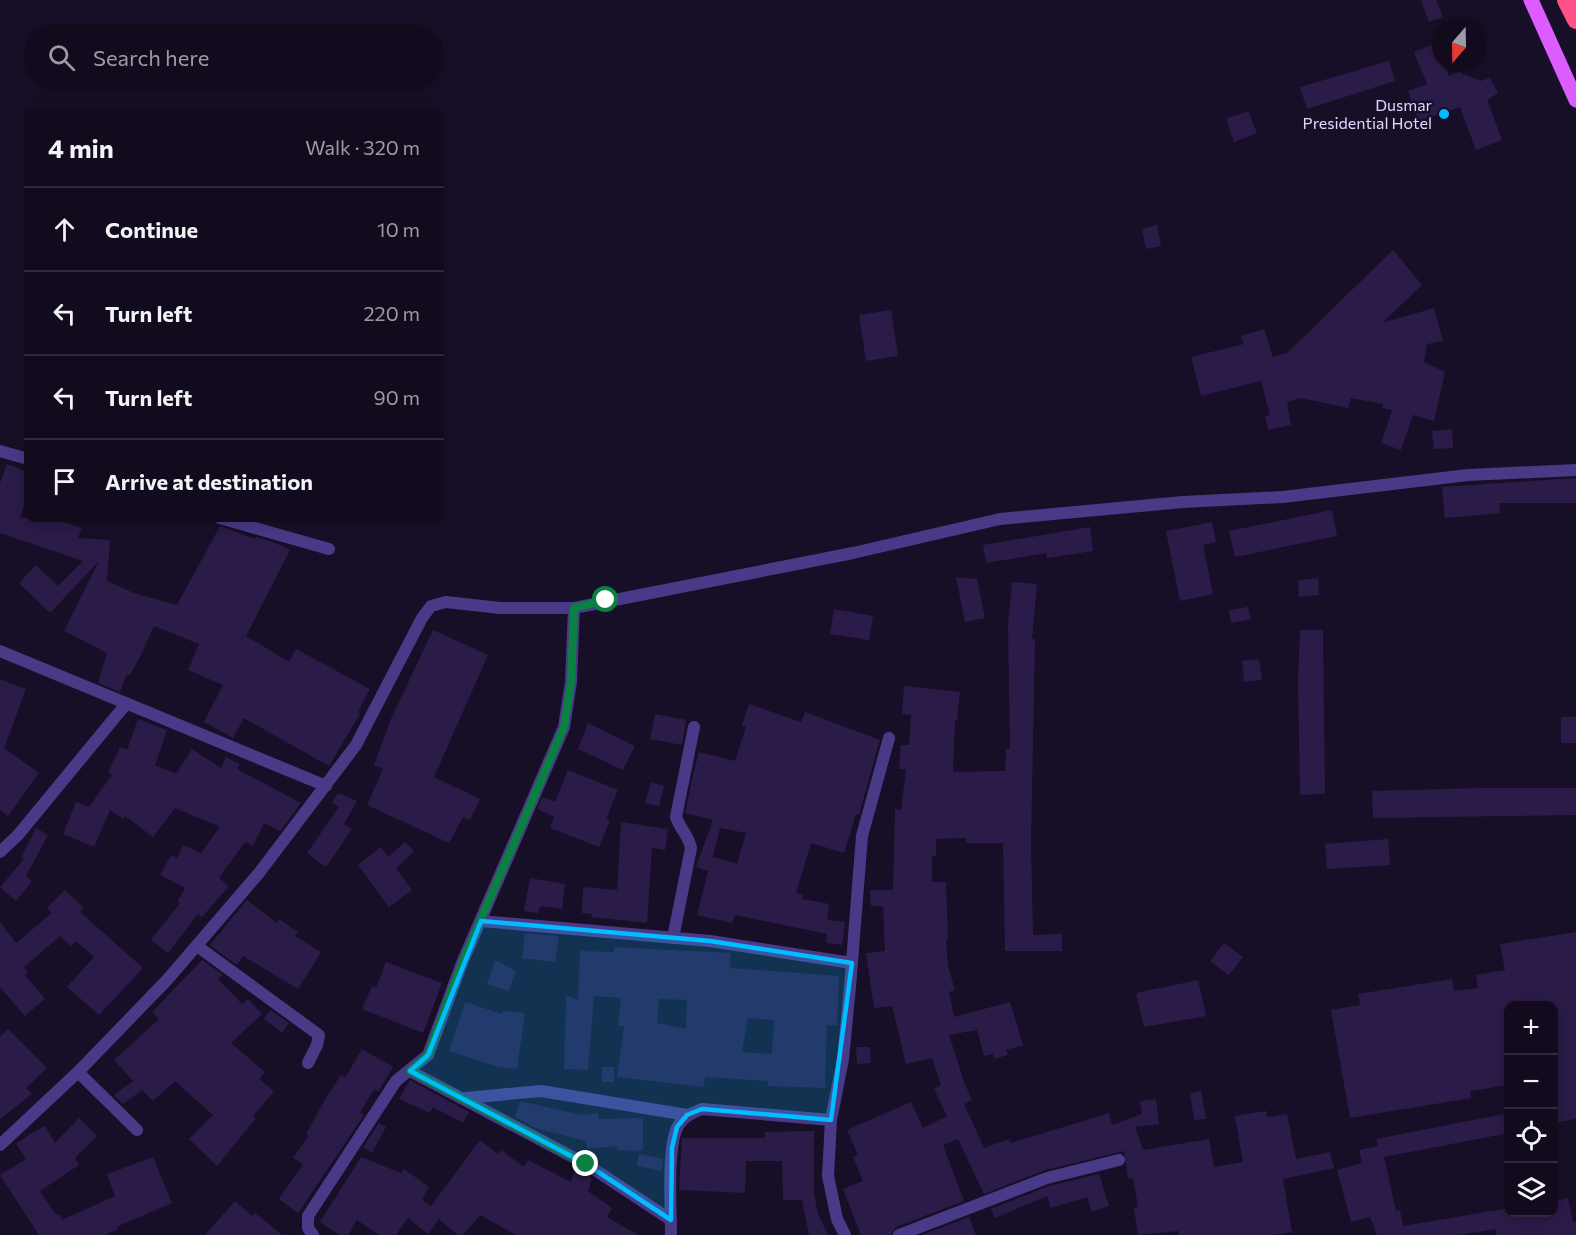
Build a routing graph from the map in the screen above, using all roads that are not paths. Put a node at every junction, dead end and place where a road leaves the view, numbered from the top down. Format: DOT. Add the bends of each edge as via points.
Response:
graph roads {
  1 [pos="1531,0"];
  2 [pos="1566,0"];
  3 [pos="1576,21"];
  4 [pos="1576,100"];
  5 [pos="0,451"];
  6 [pos="24,458"];
  7 [pos="1576,470"];
  8 [pos="234,522"];
  9 [pos="329,549"];
  10 [pos="574,608"];
  11 [pos="0,651"];
  12 [pos="126,704"];
  13 [pos="694,727"];
  14 [pos="889,738"];
  15 [pos="326,786"];
  16 [pos="0,836"];
  17 [pos="13,840"];
  18 [pos="0,852"];
  19 [pos="481,921"];
  20 [pos="673,938"];
  21 [pos="197,946"];
  22 [pos="852,963"];
  23 [pos="308,1063"];
  24 [pos="410,1071"];
  25 [pos="78,1072"];
  26 [pos="465,1098"];
  27 [pos="687,1115"];
  28 [pos="831,1120"];
  29 [pos="137,1130"];
  30 [pos="0,1145"];
  31 [pos="1119,1160"];
  32 [pos="671,1220"];
  33 [pos="313,1235"];
  34 [pos="671,1235"];
  35 [pos="845,1235"];
  36 [pos="899,1235"];
  1 -- 4 [label="main road"];
  2 -- 3 [label="highway"];
  5 -- 6 [label="street"];
  7 -- 10 [label="street" via="1468,475 1283,496 1000,519 777,569"];
  8 -- 9 [label="street"];
  10 -- 15 [label="street" via="500,608 446,602 431,606 356,745"];
  10 -- 19 [label="street" via="571,682 564,727"];
  11 -- 12 [label="street"];
  12 -- 15 [label="street"];
  12 -- 17 [label="street"];
  13 -- 20 [label="street" via="676,818 691,849"];
  14 -- 22 [label="street" via="862,836"];
  15 -- 21 [label="street"];
  16 -- 17 [label="street"];
  17 -- 18 [label="street"];
  19 -- 20 [label="street"];
  19 -- 24 [label="street" via="428,1055"];
  20 -- 22 [label="street" via="710,940"];
  21 -- 23 [label="street" via="319,1035"];
  21 -- 25 [label="street"];
  22 -- 28 [label="street" via="843,1059"];
  24 -- 26 [label="street"];
  24 -- 33 [label="street" via="396,1081 375,1109 308,1216 308,1228"];
  25 -- 29 [label="street"];
  25 -- 30 [label="street"];
  26 -- 27 [label="street" via="541,1091"];
  26 -- 32 [label="street" via="586,1164"];
  27 -- 28 [label="street" via="702,1109"];
  27 -- 32 [label="street" via="677,1127 672,1148"];
  28 -- 35 [label="street" via="828,1176 837,1219"];
  31 -- 36 [label="street" via="1038,1181"];
  32 -- 34 [label="street"];
}
